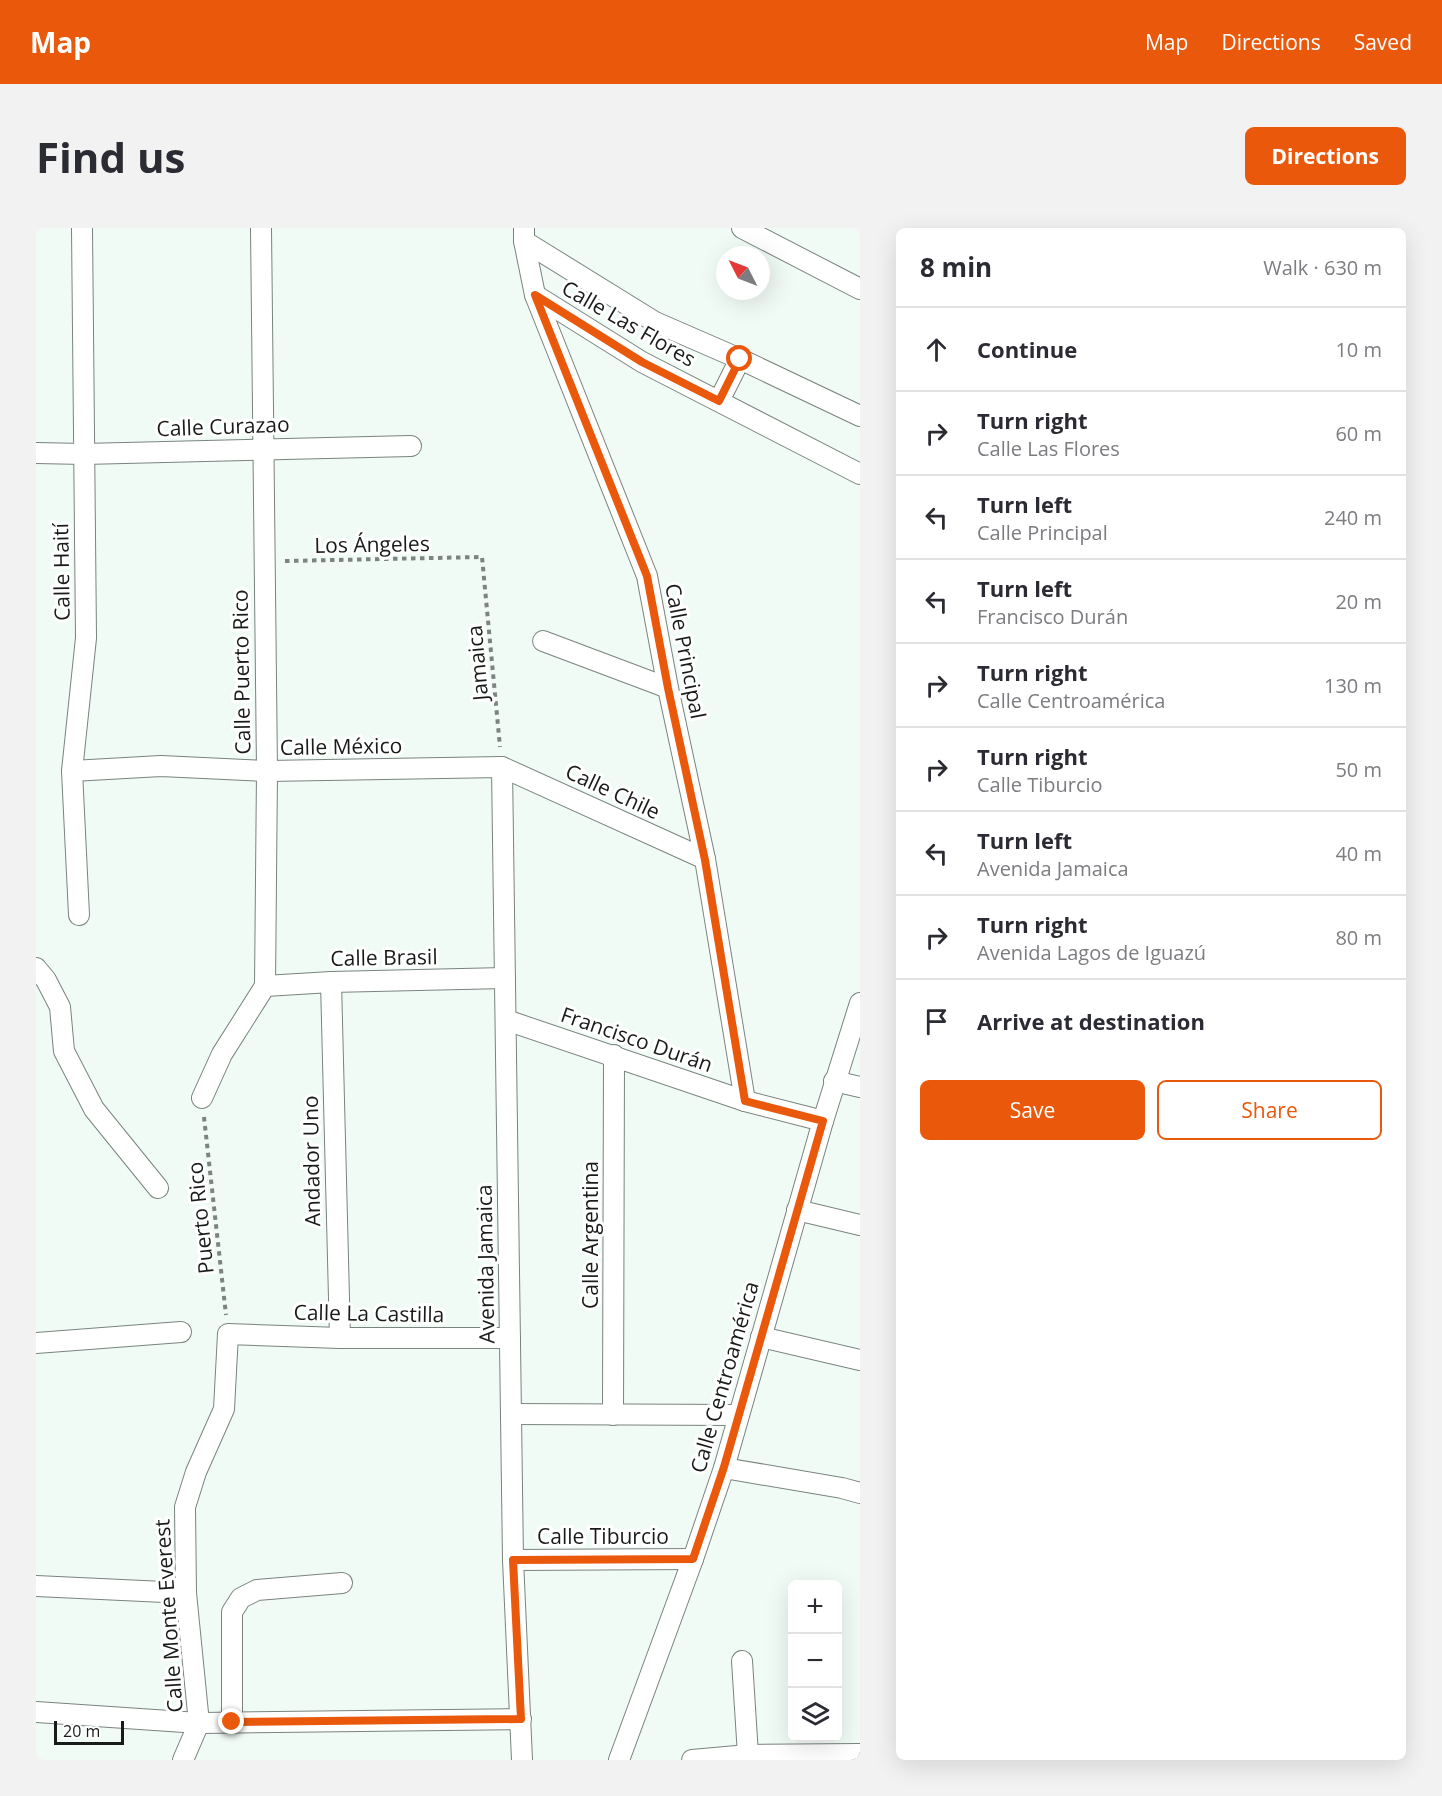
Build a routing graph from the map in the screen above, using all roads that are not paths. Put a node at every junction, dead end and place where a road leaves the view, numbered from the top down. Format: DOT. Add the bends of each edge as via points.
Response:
graph roads {
  1 [pos="82,228"];
  2 [pos="261,228"];
  3 [pos="742,228"];
  4 [pos="524,234"];
  5 [pos="860,289"];
  6 [pos="535,295"];
  7 [pos="740,359"];
  8 [pos="719,401"];
  9 [pos="860,416"];
  10 [pos="411,446"];
  11 [pos="264,448"];
  12 [pos="36,453"];
  13 [pos="84,454"];
  14 [pos="860,474"];
  15 [pos="543,641"];
  16 [pos="668,688"];
  17 [pos="502,767"];
  18 [pos="72,771"];
  19 [pos="267,771"];
  20 [pos="705,860"];
  21 [pos="79,915"];
  22 [pos="36,968"];
  23 [pos="505,978"];
  24 [pos="331,982"];
  25 [pos="265,986"];
  26 [pos="860,1004"];
  27 [pos="506,1020"];
  28 [pos="614,1055"];
  29 [pos="834,1081"];
  30 [pos="860,1087"];
  31 [pos="202,1098"];
  32 [pos="745,1101"];
  33 [pos="823,1121"];
  34 [pos="158,1188"];
  35 [pos="797,1210"];
  36 [pos="860,1225"];
  37 [pos="181,1332"];
  38 [pos="228,1334"];
  39 [pos="761,1337"];
  40 [pos="340,1338"];
  41 [pos="510,1338"];
  42 [pos="36,1343"];
  43 [pos="860,1360"];
  44 [pos="511,1414"];
  45 [pos="613,1415"];
  46 [pos="738,1415"];
  47 [pos="724,1467"];
  48 [pos="860,1494"];
  49 [pos="693,1559"];
  50 [pos="513,1560"];
  51 [pos="342,1583"];
  52 [pos="36,1586"];
  53 [pos="186,1593"];
  54 [pos="742,1662"];
  55 [pos="36,1712"];
  56 [pos="521,1719"];
  57 [pos="199,1722"];
  58 [pos="232,1722"];
  59 [pos="860,1754"];
  60 [pos="748,1755"];
  61 [pos="183,1760"];
  62 [pos="522,1760"];
  63 [pos="619,1760"];
  64 [pos="692,1760"];
  1 -- 13 [label="street, Calle Haití"];
  2 -- 11 [label="street, Calle Puerto Rico"];
  3 -- 5 [label="street"];
  4 -- 6 [label="street, Calle Principal"];
  4 -- 7 [label="street, Calle Las Flores" via="655,322"];
  6 -- 8 [label="street, Calle Las Flores" via="642,362"];
  6 -- 16 [label="street, Calle Principal" via="647,576"];
  7 -- 8 [label="street"];
  7 -- 9 [label="street, Calle Las Flores"];
  8 -- 14 [label="street, Calle Las Flores"];
  10 -- 11 [label="street, Calle Curazao"];
  11 -- 13 [label="street, Calle Curazao"];
  11 -- 19 [label="street, Calle Puerto Rico"];
  12 -- 13 [label="street, Calle Curazao"];
  13 -- 18 [label="street, Calle Haití" via="86,638"];
  15 -- 16 [label="street"];
  16 -- 20 [label="street, Calle Principal"];
  17 -- 19 [label="street, Calle México"];
  17 -- 20 [label="street, Calle Chile"];
  17 -- 23 [label="street, Avenida Jamaica"];
  18 -- 19 [label="street, Calle México" via="160,765"];
  18 -- 21 [label="street, Calle Haití"];
  19 -- 25 [label="street, Calle Puerto Rico"];
  20 -- 32 [label="street, Calle Principal"];
  22 -- 34 [label="street" via="60,1007 64,1051 94,1109"];
  23 -- 24 [label="street, Calle Brasil"];
  23 -- 27 [label="street, Avenida Jamaica"];
  24 -- 25 [label="street, Calle Brasil"];
  24 -- 40 [label="street, Andador Uno"];
  25 -- 31 [label="street" via="222,1054"];
  26 -- 29 [label="street, Calle Centroamérica"];
  27 -- 28 [label="street, Francisco Durán"];
  27 -- 41 [label="street, Avenida Jamaica"];
  28 -- 32 [label="street, Francisco Durán"];
  28 -- 45 [label="street, Calle Argentina"];
  29 -- 30 [label="street"];
  29 -- 33 [label="street, Calle Centroamérica"];
  32 -- 33 [label="street, Francisco Durán"];
  33 -- 35 [label="street, Calle Centroamérica"];
  35 -- 36 [label="street"];
  35 -- 39 [label="street, Calle Centroamérica"];
  37 -- 42 [label="street"];
  38 -- 40 [label="street, Calle La Castilla"];
  38 -- 53 [label="street, Calle Monte Everest" via="224,1409 185,1507"];
  39 -- 43 [label="street"];
  39 -- 46 [label="street, Calle Centroamérica"];
  40 -- 41 [label="street, Calle La Castilla"];
  41 -- 44 [label="street, Avenida Jamaica"];
  44 -- 45 [label="street"];
  44 -- 50 [label="street, Avenida Jamaica"];
  45 -- 46 [label="street"];
  46 -- 47 [label="street, Calle Centroamérica"];
  47 -- 48 [label="street"];
  47 -- 49 [label="street, Calle Centroamérica"];
  49 -- 50 [label="street, Calle Tiburcio"];
  49 -- 63 [label="street, Calle Centroamérica"];
  50 -- 56 [label="street, Avenida Jamaica"];
  51 -- 58 [label="street" via="257,1590 241,1598 232,1612"];
  52 -- 53 [label="street"];
  53 -- 57 [label="street, Calle Monte Everest"];
  54 -- 60 [label="street"];
  55 -- 57 [label="street"];
  56 -- 58 [label="street"];
  56 -- 62 [label="street, Avenida Jamaica"];
  57 -- 58 [label="street"];
  57 -- 61 [label="street"];
  59 -- 60 [label="street"];
  60 -- 64 [label="street"];
}
